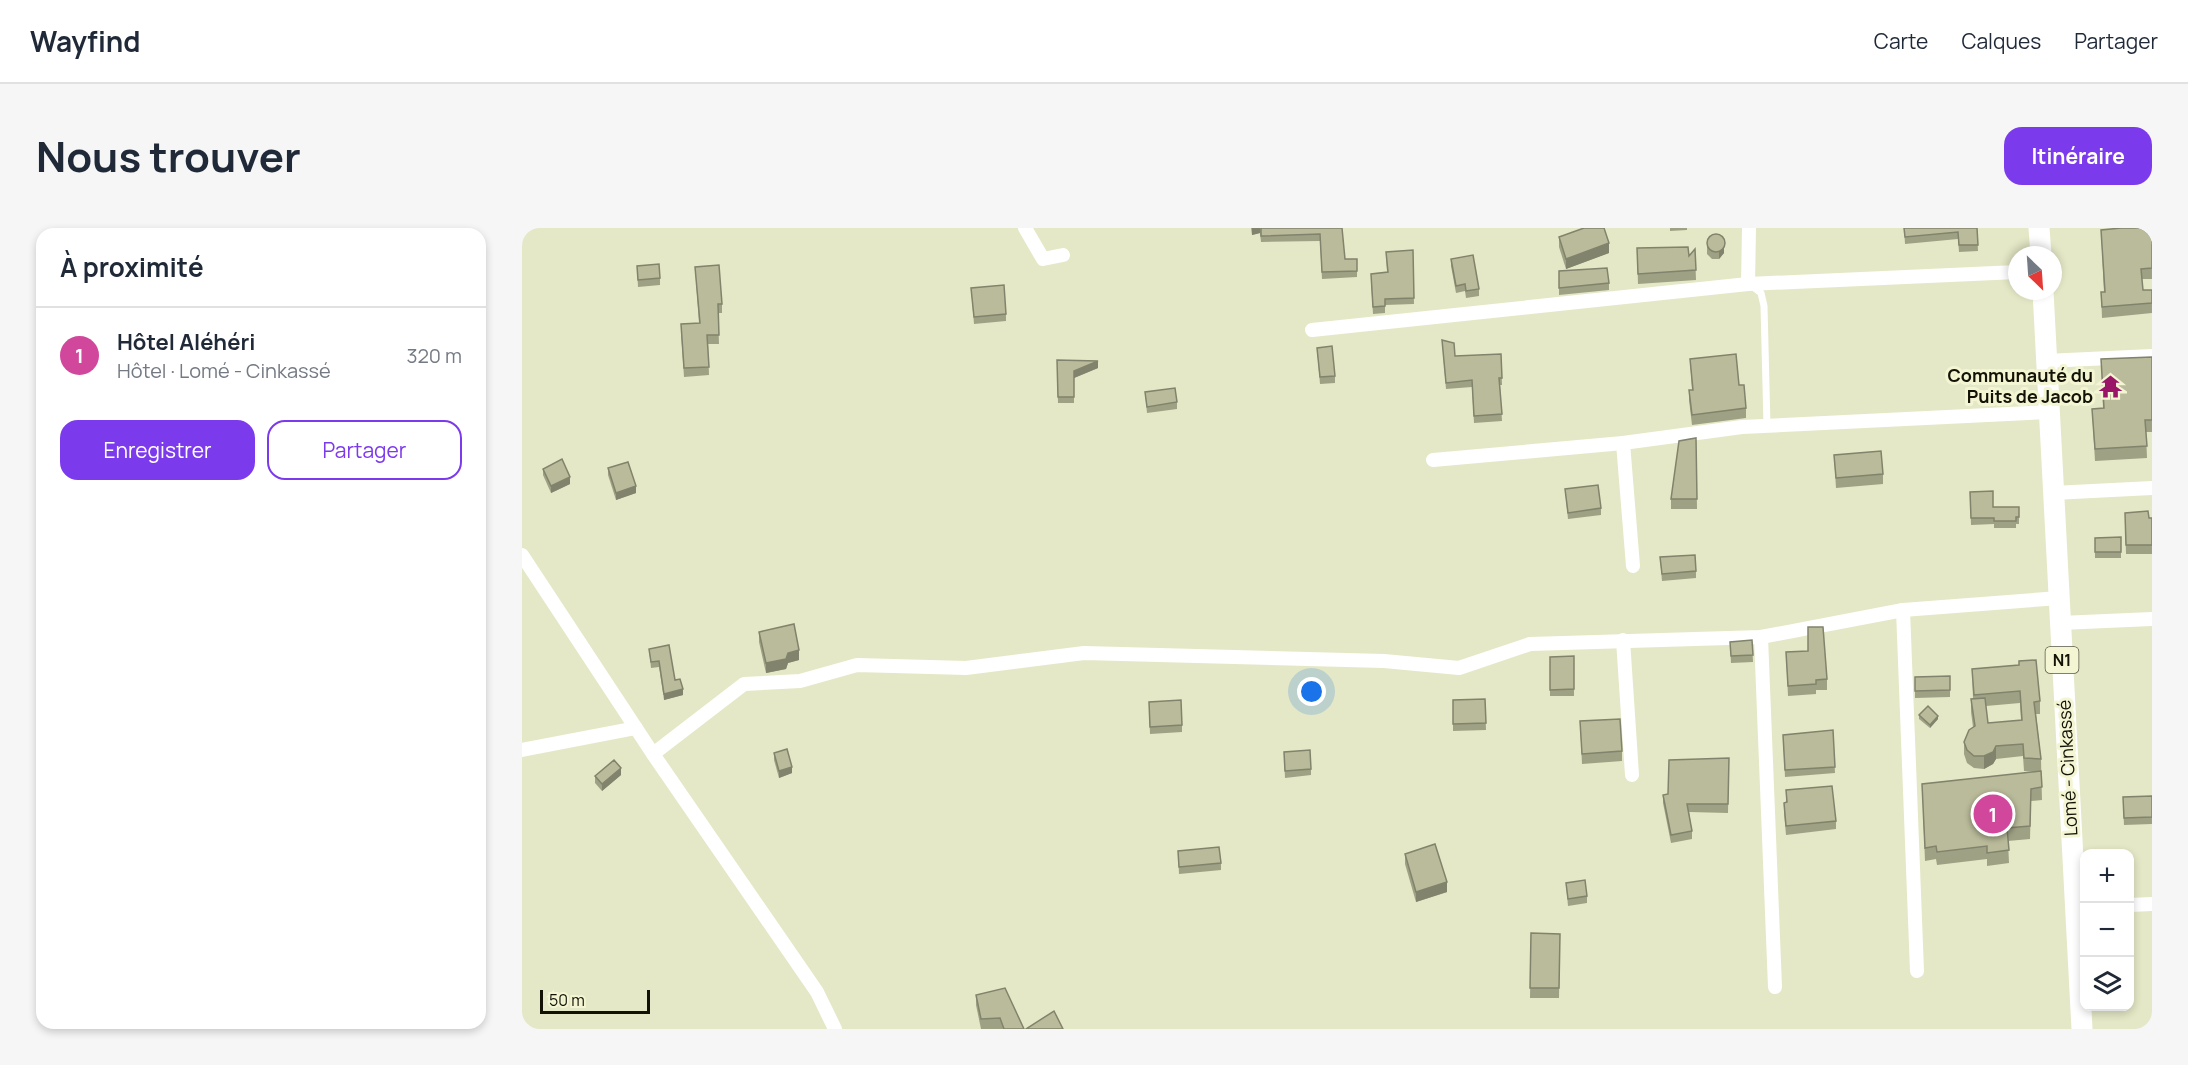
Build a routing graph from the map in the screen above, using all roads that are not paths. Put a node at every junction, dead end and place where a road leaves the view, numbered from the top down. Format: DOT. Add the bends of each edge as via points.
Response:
graph roads {
  1 [pos="1025,228"];
  2 [pos="1749,228"];
  3 [pos="2039,228"];
  4 [pos="2040,246"];
  5 [pos="1063,255"];
  6 [pos="2008,272"];
  7 [pos="1748,284"];
  8 [pos="2043,300"];
  9 [pos="1312,330"];
  10 [pos="2152,356"];
  11 [pos="2046,361"];
  12 [pos="2049,412"];
  13 [pos="1767,426"];
  14 [pos="1623,442"];
  15 [pos="1434,460"];
  16 [pos="2152,488"];
  17 [pos="2054,493"];
  18 [pos="522,555"];
  19 [pos="1633,566"];
  20 [pos="2059,598"];
  21 [pos="1903,610"];
  22 [pos="2152,619"];
  23 [pos="2061,622"];
  24 [pos="1761,636"];
  25 [pos="1623,640"];
  26 [pos="636,729"];
  27 [pos="522,750"];
  28 [pos="653,754"];
  29 [pos="1632,775"];
  30 [pos="2152,904"];
  31 [pos="2134,905"];
  32 [pos="2080,909"];
  33 [pos="2081,957"];
  34 [pos="1917,971"];
  35 [pos="1775,987"];
  36 [pos="835,1029"];
  37 [pos="2082,1029"];
  1 -- 5 [label="street" via="1043,259"];
  2 -- 7 [label="street"];
  3 -- 4 [label="highway"];
  6 -- 7 [label="street"];
  7 -- 9 [label="street"];
  7 -- 13 [label="lane" via="1761,293 1764,306"];
  8 -- 11 [label="highway, Lomé - Cinkassé / N1"];
  10 -- 11 [label="street"];
  11 -- 12 [label="highway, Lomé - Cinkassé / N1"];
  12 -- 13 [label="street"];
  12 -- 17 [label="highway, Lomé - Cinkassé / N1"];
  13 -- 14 [label="street"];
  14 -- 15 [label="street"];
  14 -- 19 [label="street"];
  16 -- 17 [label="street"];
  17 -- 20 [label="highway, Lomé - Cinkassé / N1"];
  18 -- 26 [label="street"];
  20 -- 21 [label="street"];
  20 -- 23 [label="highway, Lomé - Cinkassé / N1"];
  21 -- 24 [label="street"];
  21 -- 34 [label="street"];
  22 -- 23 [label="street"];
  23 -- 32 [label="highway, Lomé - Cinkassé / N1"];
  24 -- 25 [label="street"];
  24 -- 35 [label="street"];
  25 -- 28 [label="street" via="1530,644 1459,668 1384,661 1084,652 966,668 857,665 800,681 744,684"];
  25 -- 29 [label="street"];
  26 -- 27 [label="street"];
  26 -- 28 [label="street"];
  28 -- 36 [label="street" via="817,992"];
  30 -- 31 [label="street"];
  33 -- 37 [label="highway, Lomé - Cinkassé / N1"];
}
